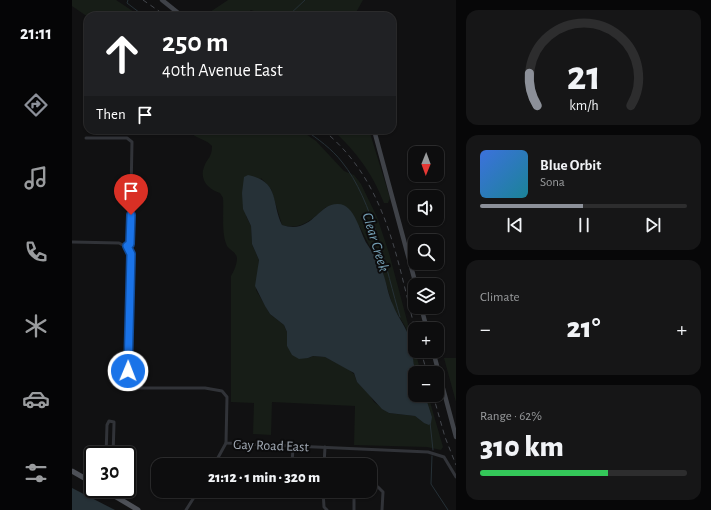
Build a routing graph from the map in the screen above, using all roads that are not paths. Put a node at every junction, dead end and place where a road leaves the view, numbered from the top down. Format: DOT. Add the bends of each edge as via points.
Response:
graph roads {
  1 [pos="162,0"];
  2 [pos="177,12"];
  3 [pos="375,134"];
  4 [pos="86,138"];
  5 [pos="72,242"];
  6 [pos="127,246"];
  7 [pos="414,278"];
  8 [pos="435,358"];
  9 [pos="456,437"];
  10 [pos="226,443"];
  11 [pos="106,446"];
  12 [pos="113,446"];
  13 [pos="294,446"];
  14 [pos="325,447"];
  15 [pos="218,458"];
  16 [pos="293,458"];
  17 [pos="324,458"];
  18 [pos="72,471"];
  19 [pos="456,477"];
  20 [pos="84,478"];
  21 [pos="377,487"];
  22 [pos="118,498"];
  23 [pos="194,498"];
  24 [pos="323,498"];
  25 [pos="354,498"];
  26 [pos="138,510"];
  27 [pos="186,510"];
  28 [pos="327,510"];
  29 [pos="354,510"];
  30 [pos="382,510"];
  1 -- 2 [label="main road"];
  3 -- 7 [label="main road"];
  4 -- 6 [label="street" via="132,140 130,244"];
  5 -- 6 [label="street" via="116,242"];
  6 -- 10 [label="street, Gay Road East" via="131,254 128,383 136,388 221,390 226,397"];
  8 -- 9 [label="main road"];
  10 -- 13 [label="street, Gay Road East"];
  10 -- 15 [label="street"];
  11 -- 12 [label="street" via="107,425 110,421 114,424"];
  13 -- 14 [label="street, Gay Road East"];
  13 -- 16 [label="street"];
  14 -- 17 [label="street"];
  14 -- 19 [label="street, Gay Road East" via="428,452 444,457"];
  18 -- 20 [label="main road"];
  21 -- 30 [label="street" via="383,492"];
  22 -- 26 [label="main road"];
  23 -- 27 [label="street"];
  24 -- 28 [label="street" via="324,507"];
  25 -- 29 [label="street"];
}
